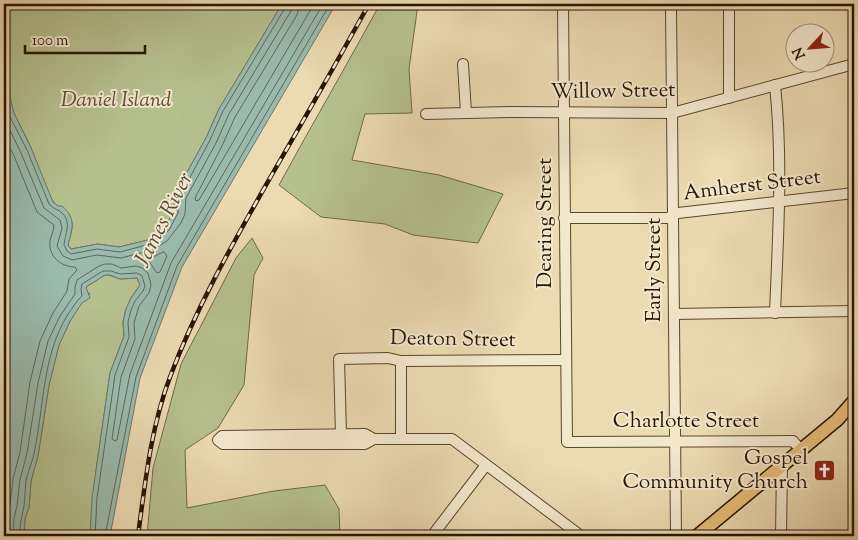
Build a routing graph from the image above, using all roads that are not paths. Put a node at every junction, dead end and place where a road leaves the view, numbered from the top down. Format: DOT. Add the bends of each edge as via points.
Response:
graph roads {
  1 [pos="563,4"];
  2 [pos="671,4"];
  3 [pos="729,4"];
  4 [pos="464,64"];
  5 [pos="854,64"];
  6 [pos="775,85"];
  7 [pos="729,98"];
  8 [pos="564,112"];
  9 [pos="466,113"];
  10 [pos="426,114"];
  11 [pos="672,114"];
  12 [pos="854,193"];
  13 [pos="779,201"];
  14 [pos="673,215"];
  15 [pos="564,218"];
  16 [pos="854,312"];
  17 [pos="775,313"];
  18 [pos="674,314"];
  19 [pos="566,360"];
  20 [pos="401,362"];
  21 [pos="854,401"];
  22 [pos="848,414"];
  23 [pos="341,435"];
  24 [pos="401,438"];
  25 [pos="374,439"];
  26 [pos="674,441"];
  27 [pos="567,442"];
  28 [pos="800,450"];
  29 [pos="486,465"];
  30 [pos="782,466"];
  31 [pos="432,536"];
  32 [pos="581,536"];
  33 [pos="676,536"];
  34 [pos="697,536"];
  35 [pos="781,536"];
  1 -- 8 [label="street, Dearing Street"];
  2 -- 11 [label="street, Early Street"];
  3 -- 7 [label="street"];
  4 -- 9 [label="street"];
  5 -- 6 [label="street, Willow Street"];
  6 -- 7 [label="street, Willow Street"];
  6 -- 13 [label="street"];
  7 -- 11 [label="street, Willow Street"];
  8 -- 9 [label="street, Willow Street"];
  8 -- 11 [label="street, Willow Street"];
  8 -- 15 [label="street, Dearing Street"];
  9 -- 10 [label="street, Willow Street"];
  11 -- 14 [label="street, Early Street"];
  12 -- 13 [label="street, Amherst Street"];
  13 -- 14 [label="street, Amherst Street"];
  13 -- 17 [label="street"];
  14 -- 15 [label="street, Amherst Street" via="668,218"];
  14 -- 18 [label="street, Early Street"];
  15 -- 19 [label="street, Dearing Street"];
  16 -- 17 [label="street"];
  17 -- 18 [label="street"];
  18 -- 26 [label="street, Early Street"];
  19 -- 20 [label="street, Deaton Street"];
  19 -- 27 [label="street, Dearing Street"];
  20 -- 23 [label="street, Deaton Street" via="388,358 339,359"];
  20 -- 24 [label="street"];
  21 -- 22 [label="main road"];
  22 -- 28 [label="main road"];
  23 -- 25 [label="street" via="365,434"];
  23 -- 25 [label="street" via="222,436 218,440 223,444 365,444"];
  24 -- 25 [label="street"];
  24 -- 29 [label="street" via="452,439"];
  26 -- 27 [label="street, Charlotte Street"];
  26 -- 28 [label="street, Charlotte Street" via="793,441"];
  26 -- 33 [label="street, Early Street"];
  28 -- 30 [label="main road"];
  29 -- 31 [label="street"];
  29 -- 32 [label="street"];
  30 -- 34 [label="main road"];
  30 -- 35 [label="street"];
}
